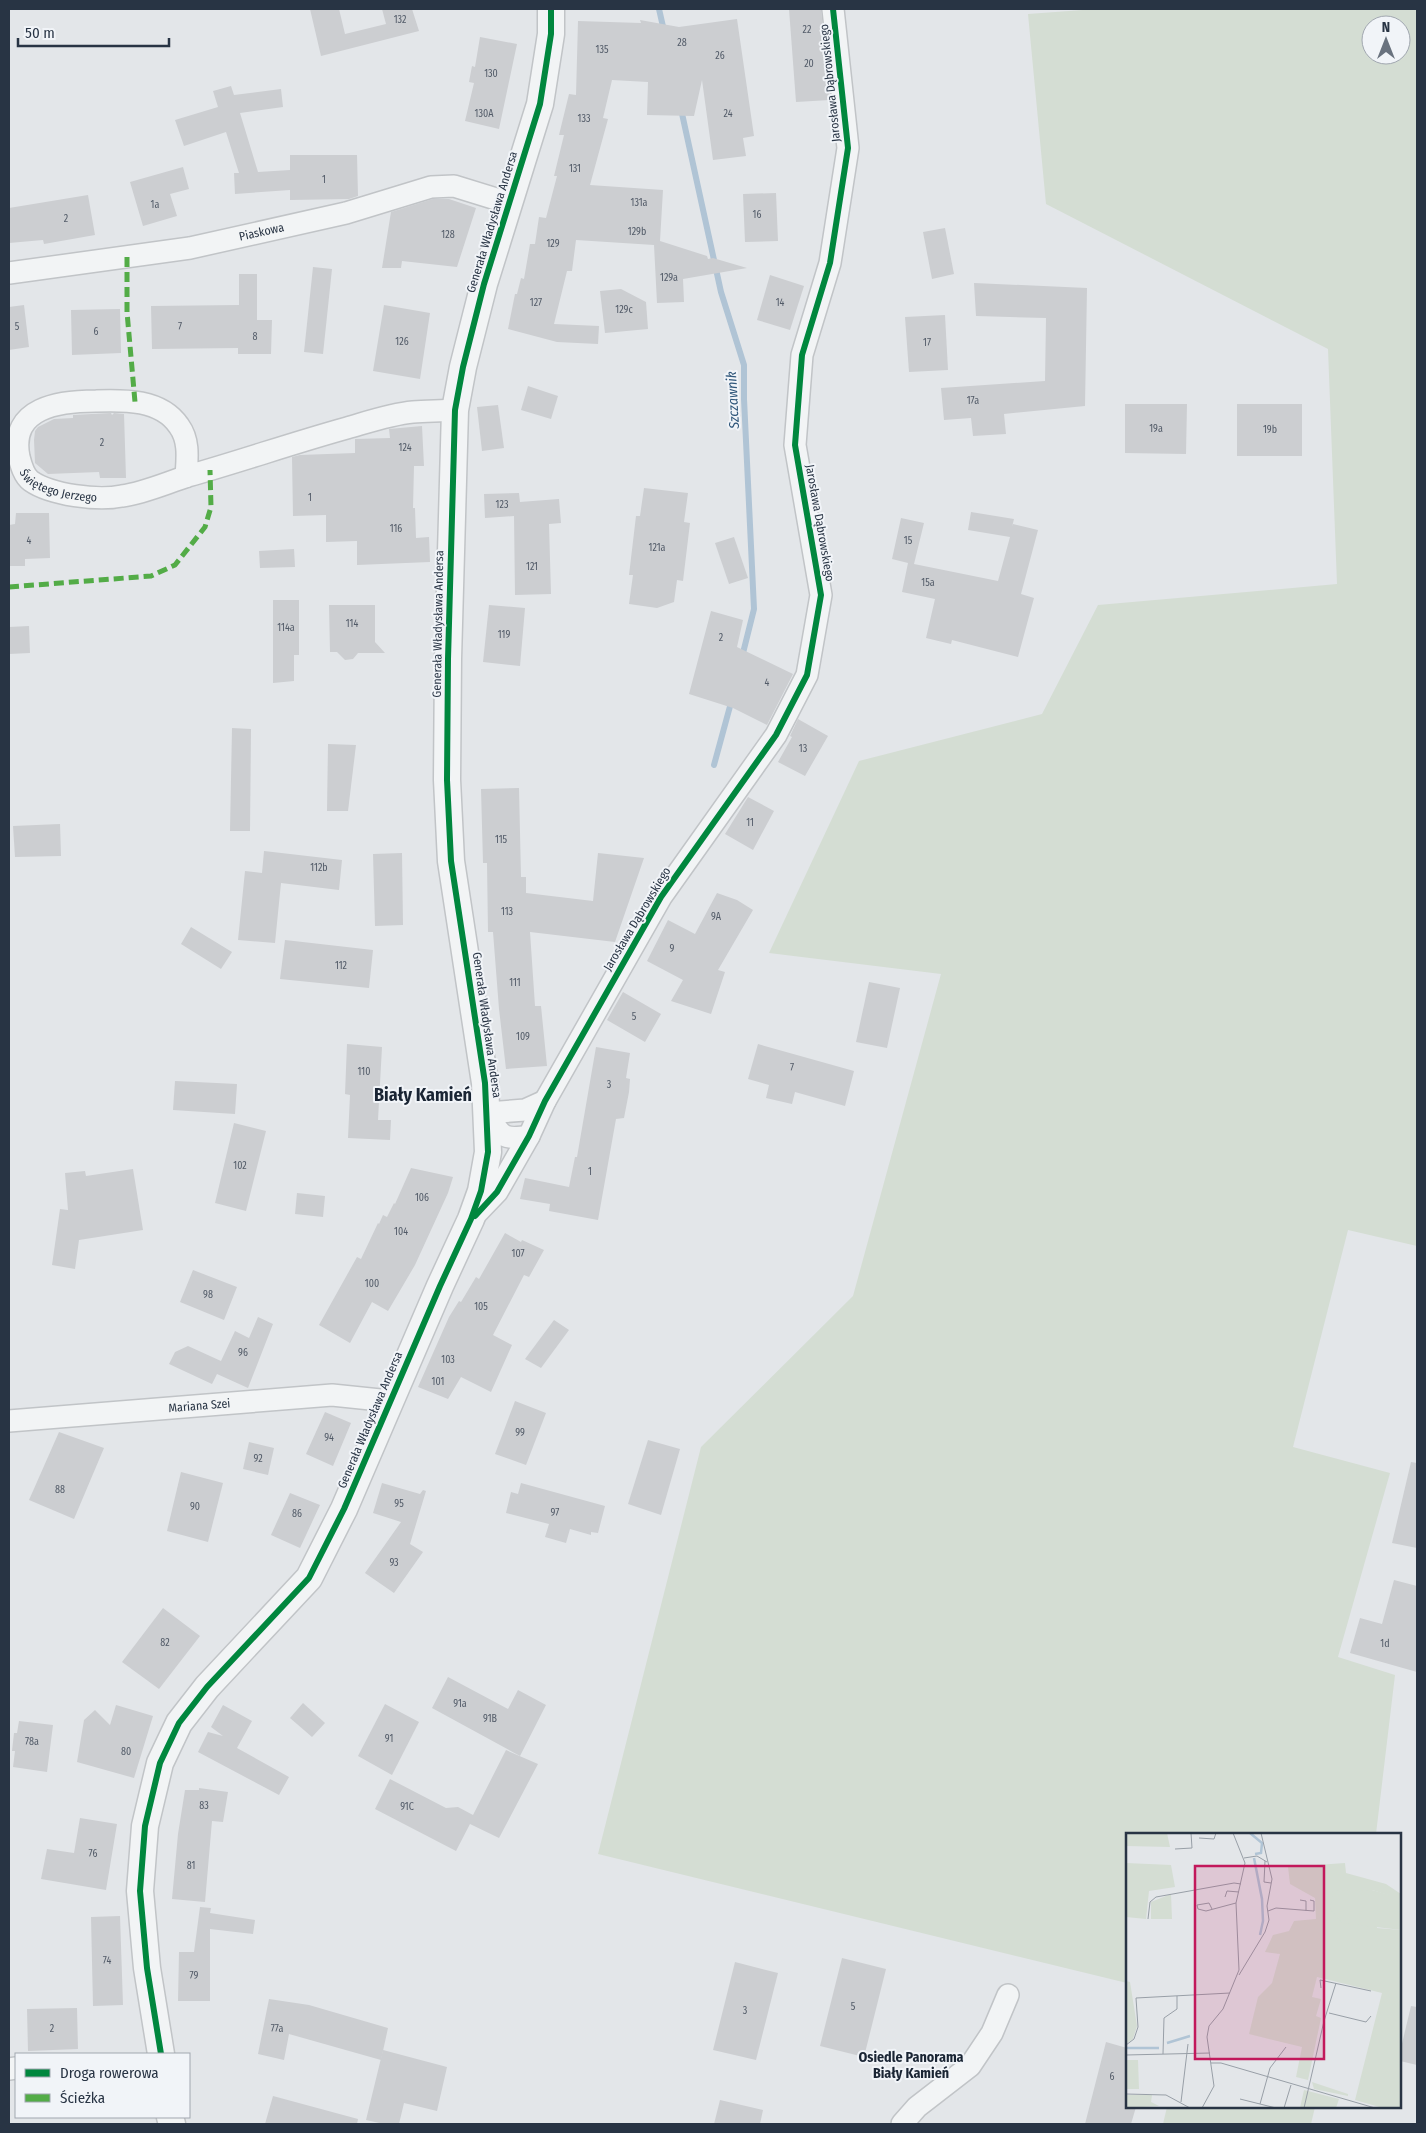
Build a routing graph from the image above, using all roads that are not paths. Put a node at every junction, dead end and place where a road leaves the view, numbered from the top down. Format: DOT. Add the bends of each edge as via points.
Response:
graph roads {
  1 [pos="550,9"];
  2 [pos="833,9"];
  3 [pos="509,203"];
  4 [pos="9,273"];
  5 [pos="455,410"];
  6 [pos="186,477"];
  7 [pos="544,1102"];
  8 [pos="487,1113"];
  9 [pos="529,1136"];
  10 [pos="471,1219"];
  11 [pos="390,1401"];
  12 [pos="9,1421"];
  13 [pos="1008,1995"];
  14 [pos="160,2053"];
  15 [pos="902,2124"];
  1 -- 3 [label="street, Generała Władysława Andersa" via="550,34 540,104"];
  2 -- 7 [label="street, Jarosława Dąbrowskiego" via="848,148 830,262 802,355 795,445 820,594 807,675 776,735 661,897"];
  3 -- 4 [label="street, Piaskowa" via="454,186 432,186 346,213 190,248"];
  3 -- 5 [label="street, Generała Władysława Andersa" via="474,322"];
  5 -- 6 [label="street, Świętego Jerzego" via="412,412 362,424"];
  5 -- 8 [label="street, Generała Władysława Andersa" via="447,780 450,861 486,1083"];
  6 -- 6 [label="street, Świętego Jerzego" via="187,448 180,426 172,417 152,406 128,400 58,403 30,417 20,430 17,449 21,466 30,480 63,494 122,497"];
  7 -- 8 [label="street" via="525,1110"];
  7 -- 9 [label="street, Jarosława Dąbrowskiego"];
  8 -- 9 [label="street" via="501,1135 509,1139"];
  8 -- 10 [label="street, Generała Władysława Andersa" via="488,1152 481,1191"];
  9 -- 10 [label="street, Jarosława Dąbrowskiego" via="497,1192"];
  10 -- 11 [label="street, Generała Władysława Andersa"];
  11 -- 12 [label="street, Mariana Szei" via="332,1395"];
  11 -- 14 [label="street, Generała Władysława Andersa" via="344,1509 309,1578 207,1687 179,1723 160,1763 145,1826 140,1891"];
  13 -- 15 [label="street" via="992,2033 970,2066 917,2107"];
}
